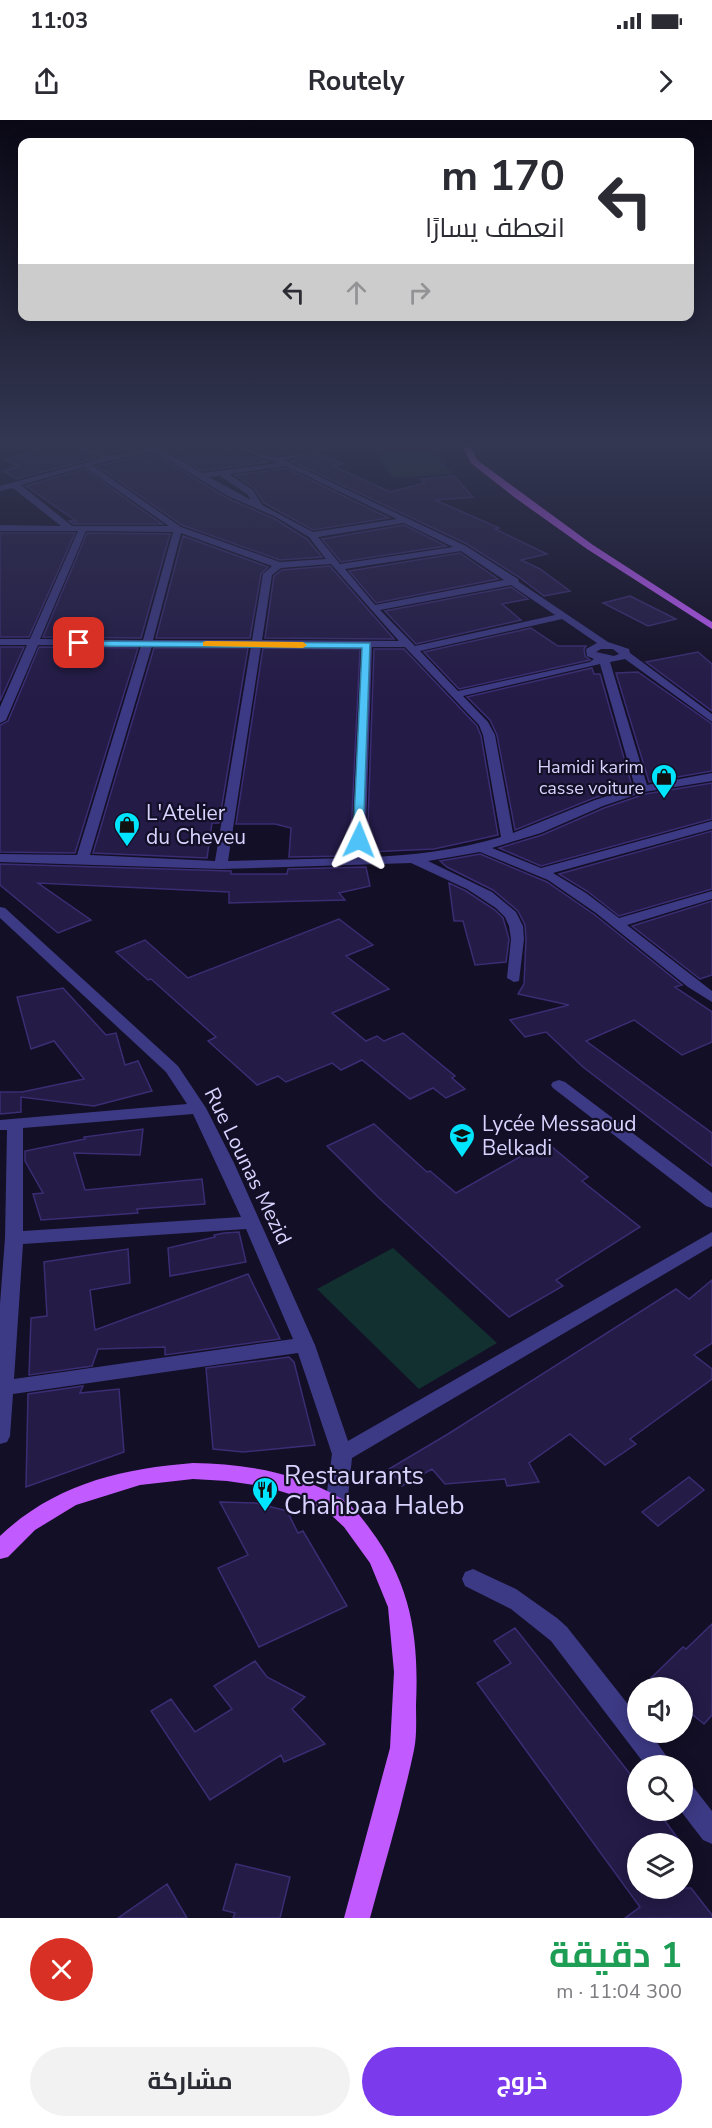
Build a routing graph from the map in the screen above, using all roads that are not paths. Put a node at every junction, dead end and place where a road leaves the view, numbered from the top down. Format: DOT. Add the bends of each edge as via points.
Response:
graph roads {
  1 [pos="82,531"];
  2 [pos="177,531"];
  3 [pos="183,531"];
  4 [pos="305,531"];
  5 [pos="338,531"];
  6 [pos="424,531"];
  7 [pos="568,531"];
  8 [pos="312,535"];
  9 [pos="463,548"];
  10 [pos="336,564"];
  11 [pos="279,565"];
  12 [pos="514,582"];
  13 [pos="374,608"];
  14 [pos="564,616"];
  15 [pos="712,626"];
  16 [pos="0,642"];
  17 [pos="34,642"];
  18 [pos="147,644"];
  19 [pos="258,644"];
  20 [pos="367,645"];
  21 [pos="606,645"];
  22 [pos="410,648"];
  23 [pos="625,654"];
  24 [pos="602,659"];
  25 [pos="454,695"];
  26 [pos="712,719"];
  27 [pos="0,720"];
  28 [pos="712,777"];
  29 [pos="642,789"];
  30 [pos="712,825"];
  31 [pos="508,838"];
  32 [pos="479,846"];
  33 [pos="0,858"];
  34 [pos="82,858"];
  35 [pos="412,859"];
  36 [pos="358,862"];
  37 [pos="220,865"];
  38 [pos="541,872"];
  39 [pos="712,895"];
  40 [pos="0,911"];
  41 [pos="618,923"];
  42 [pos="514,978"];
  43 [pos="708,992"];
  44 [pos="559,1084"];
  45 [pos="198,1108"];
  46 [pos="7,1125"];
  47 [pos="712,1202"];
  48 [pos="252,1222"];
  49 [pos="14,1238"];
  50 [pos="712,1238"];
  51 [pos="305,1345"];
  52 [pos="2,1388"];
  53 [pos="0,1436"];
  54 [pos="342,1454"];
  55 [pos="336,1506"];
  56 [pos="0,1550"];
  57 [pos="473,1578"];
  58 [pos="652,1755"];
  59 [pos="693,1807"];
  60 [pos="712,1831"];
  61 [pos="357,1918"];
  1 -- 17 [label="street"];
  2 -- 18 [label="street"];
  3 -- 11 [label="street"];
  4 -- 8 [label="street"];
  5 -- 8 [label="street"];
  6 -- 9 [label="street"];
  7 -- 15 [label="main road"];
  8 -- 10 [label="street"];
  9 -- 10 [label="street"];
  9 -- 12 [label="street"];
  10 -- 11 [label="street"];
  10 -- 13 [label="street"];
  11 -- 19 [label="street" via="268,574"];
  12 -- 13 [label="street"];
  12 -- 14 [label="street"];
  13 -- 22 [label="street"];
  14 -- 21 [label="street"];
  14 -- 22 [label="street"];
  16 -- 17 [label="street"];
  17 -- 18 [label="street"];
  17 -- 27 [label="street"];
  18 -- 19 [label="street"];
  18 -- 34 [label="street"];
  19 -- 20 [label="street"];
  19 -- 37 [label="street"];
  20 -- 22 [label="street"];
  20 -- 36 [label="street"];
  21 -- 23 [label="street" via="622,649"];
  21 -- 24 [label="street" via="591,649 591,654"];
  22 -- 25 [label="street"];
  23 -- 24 [label="street"];
  23 -- 26 [label="street"];
  24 -- 25 [label="street"];
  24 -- 29 [label="street"];
  25 -- 31 [label="street" via="484,724 489,735"];
  28 -- 29 [label="street"];
  29 -- 31 [label="street"];
  30 -- 38 [label="street"];
  31 -- 32 [label="street"];
  32 -- 35 [label="street" via="465,852"];
  32 -- 38 [label="street" via="509,862"];
  33 -- 34 [label="street"];
  34 -- 37 [label="street"];
  35 -- 36 [label="street"];
  35 -- 42 [label="street" via="493,899 507,910 516,925"];
  36 -- 37 [label="street"];
  38 -- 41 [label="street"];
  39 -- 41 [label="street"];
  40 -- 45 [label="street, Rue Lounas Mezid" via="172,1070"];
  41 -- 43 [label="street"];
  44 -- 47 [label="street"];
  45 -- 46 [label="street"];
  45 -- 48 [label="street, Rue Lounas Mezid"];
  46 -- 49 [label="street"];
  48 -- 49 [label="street"];
  48 -- 51 [label="street, Rue Lounas Mezid"];
  49 -- 52 [label="street"];
  50 -- 54 [label="street"];
  51 -- 52 [label="street"];
  51 -- 54 [label="street, Rue Lounas Mezid"];
  52 -- 53 [label="street"];
  54 -- 55 [label="street, Rue Lounas Mezid"];
  55 -- 56 [label="main road" via="267,1478 193,1471 141,1476 69,1498 27,1524"];
  55 -- 61 [label="main road" via="379,1558 399,1607 406,1672 402,1748"];
  57 -- 58 [label="street" via="543,1618"];
  59 -- 60 [label="street"];
}
